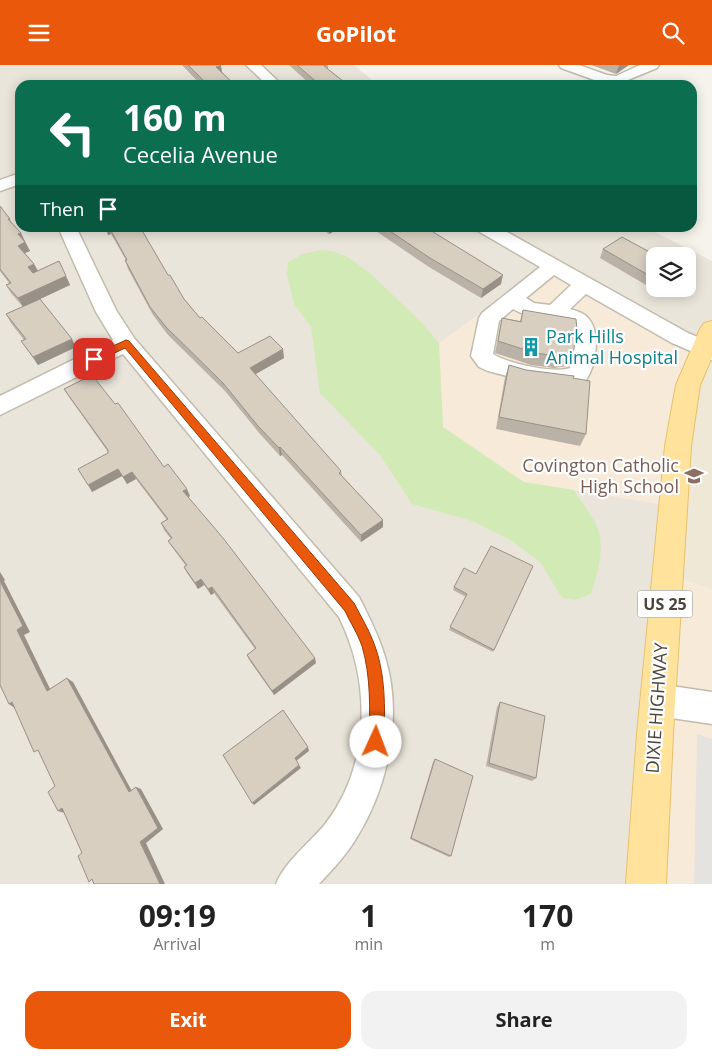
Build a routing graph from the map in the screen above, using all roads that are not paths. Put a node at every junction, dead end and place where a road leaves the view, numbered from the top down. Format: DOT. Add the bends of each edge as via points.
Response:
graph roads {
  1 [pos="253,65"];
  2 [pos="566,65"];
  3 [pos="652,65"];
  4 [pos="270,80"];
  5 [pos="612,80"];
  6 [pos="620,80"];
  7 [pos="15,180"];
  8 [pos="0,186"];
  9 [pos="69,232"];
  10 [pos="493,232"];
  11 [pos="553,266"];
  12 [pos="584,284"];
  13 [pos="512,299"];
  14 [pos="555,312"];
  15 [pos="126,343"];
  16 [pos="709,343"];
  17 [pos="0,406"];
  18 [pos="658,700"];
  19 [pos="712,708"];
  20 [pos="294,884"];
  21 [pos="646,884"];
  1 -- 4 [label="street"];
  2 -- 5 [label="street"];
  3 -- 6 [label="street"];
  7 -- 8 [label="street"];
  9 -- 15 [label="street" via="106,312"];
  10 -- 11 [label="street"];
  11 -- 12 [label="street"];
  11 -- 13 [label="street"];
  12 -- 14 [label="street"];
  12 -- 16 [label="street" via="680,338"];
  13 -- 14 [label="street" via="530,309"];
  13 -- 14 [label="street" via="489,318 482,356 484,361 498,367 560,378 581,371 584,326 574,318"];
  15 -- 17 [label="street"];
  15 -- 20 [label="street" via="349,607 368,643 378,702 372,765 350,817 336,838"];
  16 -- 18 [label="main road, DIXIE HIGHWAY / US 25" via="688,385 678,446"];
  18 -- 19 [label="street"];
  18 -- 21 [label="main road, DIXIE HIGHWAY / US 25"];
}
